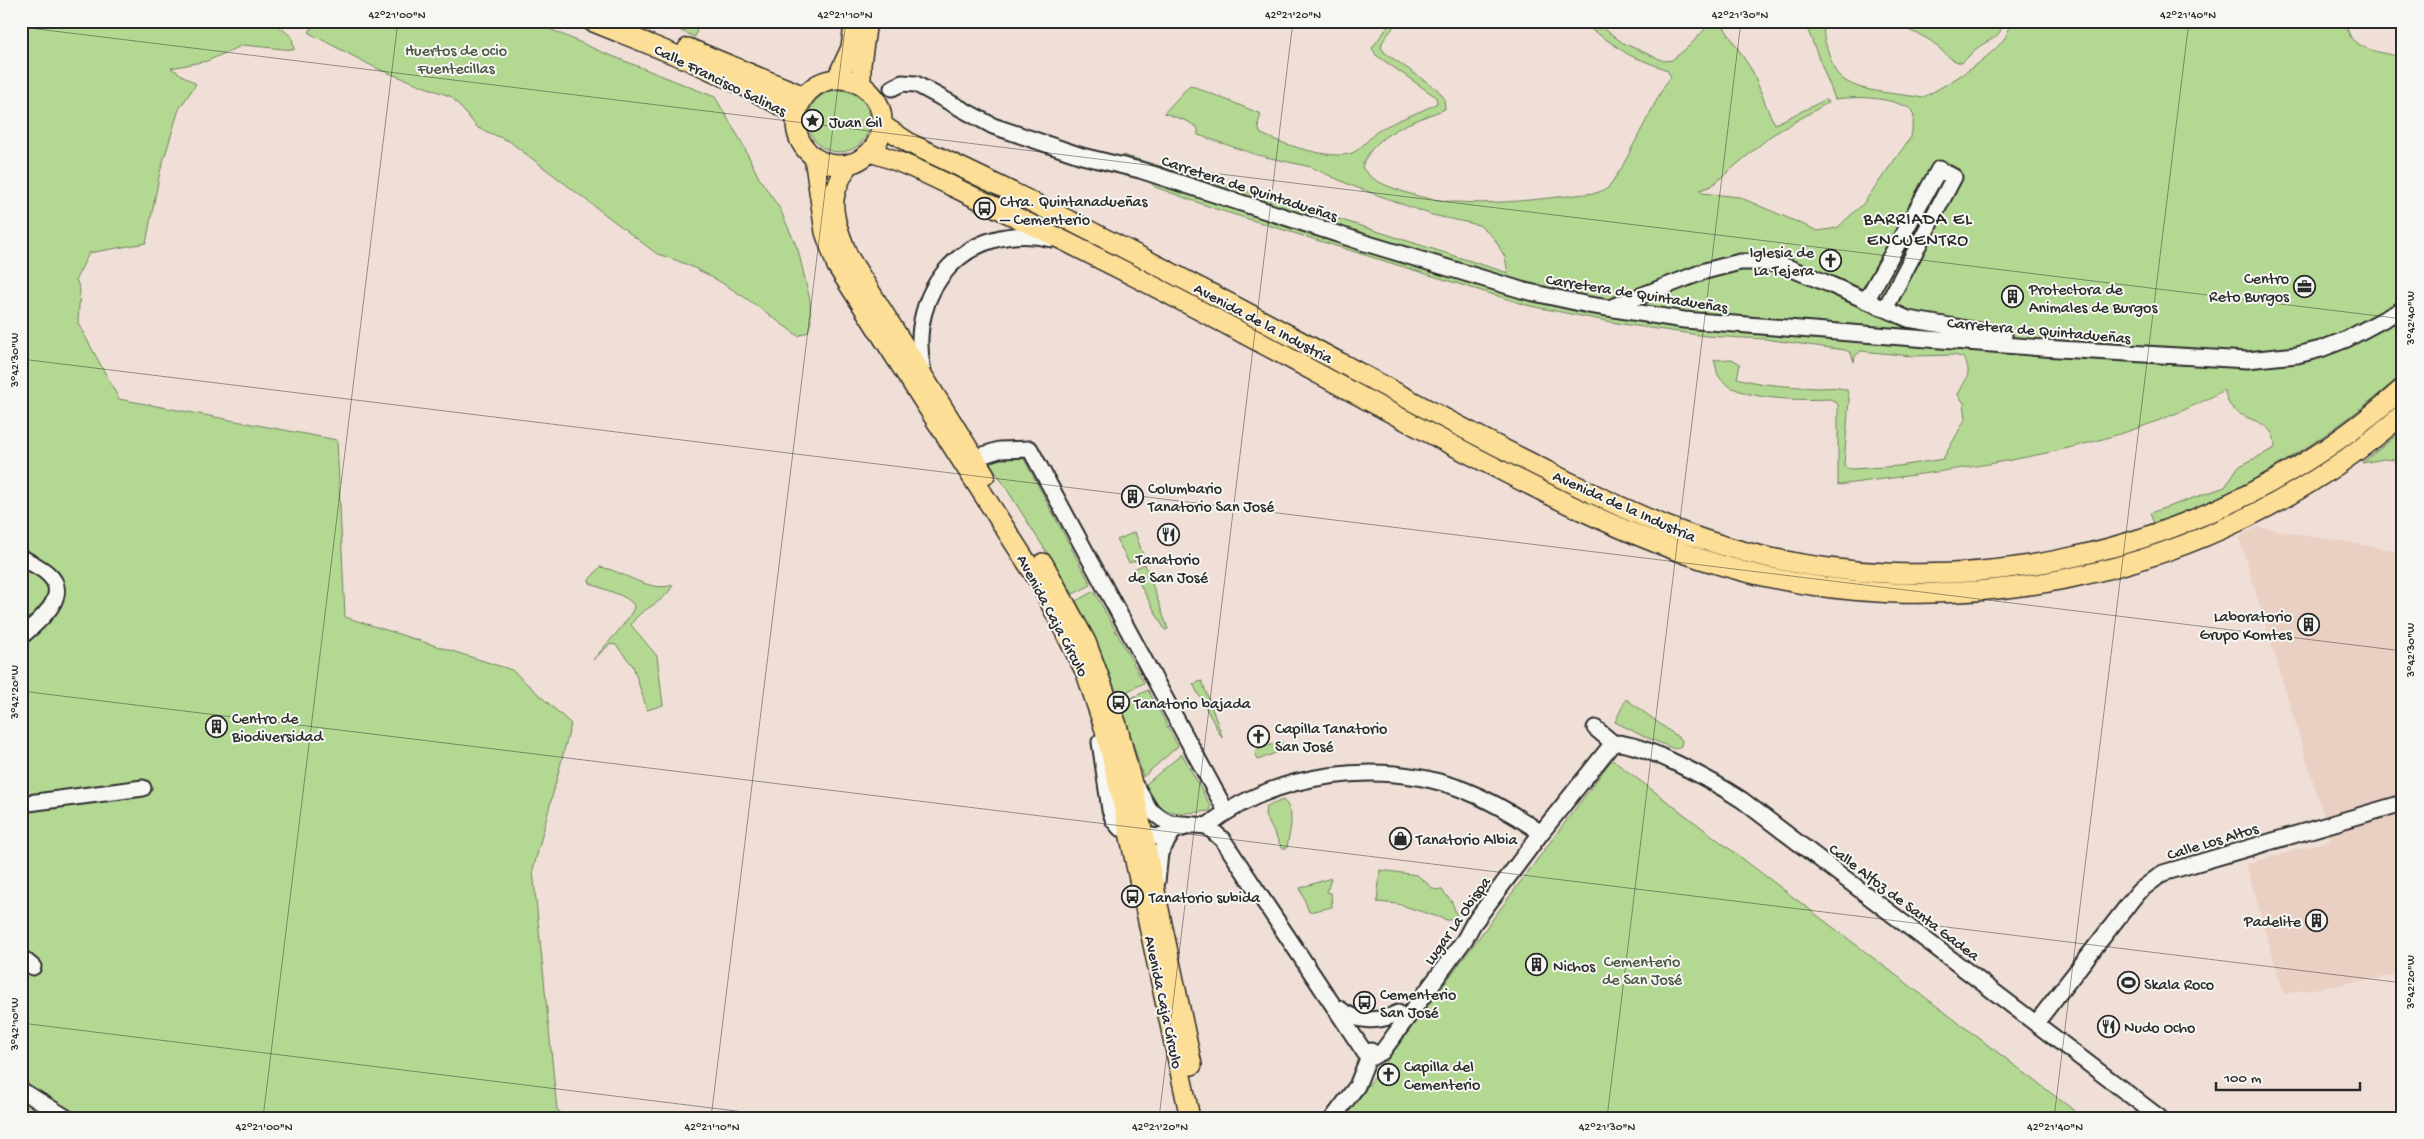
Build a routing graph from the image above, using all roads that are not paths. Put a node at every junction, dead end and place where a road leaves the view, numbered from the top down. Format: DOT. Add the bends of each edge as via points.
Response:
graph roads {
  1 [pos="591,21"];
  2 [pos="626,21"];
  3 [pos="854,21"];
  4 [pos="867,21"];
  5 [pos="837,78"];
  6 [pos="862,85"];
  7 [pos="892,88"];
  8 [pos="804,96"];
  9 [pos="796,115"];
  10 [pos="882,125"];
  11 [pos="870,152"];
  12 [pos="814,157"];
  13 [pos="848,164"];
  14 [pos="1145,281"];
  15 [pos="1866,301"];
  16 [pos="1609,308"];
  17 [pos="2403,309"];
  18 [pos="1884,310"];
  19 [pos="2038,347"];
  20 [pos="924,380"];
  21 [pos="2403,388"];
  22 [pos="2403,414"];
  23 [pos="974,458"];
  24 [pos="21,557"];
  25 [pos="21,637"];
  26 [pos="1595,728"];
  27 [pos="1613,743"];
  28 [pos="1123,744"];
  29 [pos="143,788"];
  30 [pos="2403,803"];
  31 [pos="21,804"];
  32 [pos="1226,811"];
  33 [pos="1514,815"];
  34 [pos="1200,825"];
  35 [pos="1171,828"];
  36 [pos="1541,833"];
  37 [pos="1135,838"];
  38 [pos="1524,855"];
  39 [pos="1157,896"];
  40 [pos="1472,924"];
  41 [pos="21,957"];
  42 [pos="33,968"];
  43 [pos="1334,1004"];
  44 [pos="1398,1013"];
  45 [pos="2036,1023"];
  46 [pos="1369,1059"];
  47 [pos="21,1090"];
  48 [pos="67,1118"];
  49 [pos="1190,1118"];
  50 [pos="1203,1118"];
  51 [pos="1333,1118"];
  52 [pos="2160,1118"];
  1 -- 9 [label="main road, Calle Francisco Salinas" via="769,98"];
  2 -- 8 [label="main road, Calle Francisco Salinas"];
  3 -- 5 [label="main road" via="851,48"];
  4 -- 6 [label="main road" via="861,64"];
  5 -- 6 [label="main road"];
  5 -- 8 [label="main road" via="818,84"];
  6 -- 10 [label="main road" via="877,102"];
  7 -- 16 [label="street, Carretera de Quintadueñas" via="902,83 916,84 977,120 1082,156 1140,170 1491,282 1551,298"];
  8 -- 9 [label="main road"];
  9 -- 12 [label="main road" via="797,134"];
  10 -- 11 [label="main road"];
  10 -- 21 [label="main road, Avenida de la Industria" via="911,144 1227,301 1508,452 1623,508 1699,538 1782,560 1899,574 1941,574 2018,568 2146,538 2218,510 2270,484 2339,441"];
  11 -- 13 [label="main road"];
  11 -- 14 [label="main road, Avenida de la Industria" via="912,167"];
  12 -- 13 [label="main road" via="836,165"];
  12 -- 37 [label="main road, Avenida Caja Círculo" via="823,222 837,266 1040,583 1077,654 1093,692"];
  13 -- 20 [label="main road, Avenida Caja Círculo" via="833,203 843,244 850,262"];
  14 -- 20 [label="street, Avenida de la Industria" via="1044,237 1019,234 980,243 953,262 937,282 927,302 919,346"];
  14 -- 22 [label="main road, Avenida de la Industria" via="1560,500 1658,544 1735,570 1839,588 1951,593 2023,586 2078,577 2161,554 2256,513 2311,483 2359,451"];
  15 -- 16 [label="street" via="1787,267 1766,262 1740,262 1670,283"];
  15 -- 18 [label="street"];
  15 -- 18 [label="street" via="1938,169 1954,177"];
  16 -- 19 [label="street, Carretera de Quintadueñas" via="1730,324"];
  17 -- 19 [label="street, Carretera de Quintadueñas" via="2347,340 2297,356 2267,360 2217,360"];
  18 -- 19 [label="street" via="1908,319 2001,334"];
  20 -- 23 [label="main road, Avenida Caja Círculo"];
  23 -- 28 [label="main road, Avenida Caja Círculo" via="1040,558 1075,619 1100,674"];
  23 -- 32 [label="street" via="999,450 1030,449"];
  24 -- 25 [label="street" via="47,573 53,579 56,591 51,608"];
  26 -- 27 [label="street"];
  27 -- 36 [label="street, Lugar La Obispa"];
  27 -- 45 [label="street, Calle Alfoz de Santa Gadea" via="1633,747 1694,772 1742,800"];
  28 -- 35 [label="street" via="1140,795 1150,810"];
  28 -- 37 [label="main road, Avenida Caja Círculo"];
  29 -- 31 [label="street"];
  30 -- 45 [label="street, Calle Los Altos" via="2163,873 2138,892"];
  32 -- 33 [label="street" via="1309,778 1373,775 1402,776 1441,784 1478,796"];
  32 -- 34 [label="street"];
  33 -- 36 [label="street"];
  33 -- 38 [label="street" via="1523,834"];
  34 -- 35 [label="street"];
  34 -- 43 [label="street" via="1215,831 1230,848"];
  35 -- 37 [label="street" via="1152,829"];
  35 -- 39 [label="street" via="1160,853"];
  36 -- 38 [label="street, Lugar La Obispa"];
  37 -- 39 [label="main road, Avenida Caja Círculo"];
  37 -- 49 [label="main road, Avenida Caja Círculo"];
  38 -- 40 [label="street, Lugar La Obispa"];
  39 -- 50 [label="main road, Avenida Caja Círculo"];
  40 -- 44 [label="street" via="1455,934"];
  40 -- 46 [label="street, Lugar La Obispa" via="1465,939 1382,1052"];
  41 -- 42 [label="street"];
  43 -- 44 [label="street" via="1353,1017 1363,1019 1380,1019"];
  43 -- 46 [label="street"];
  44 -- 46 [label="street" via="1372,1048"];
  45 -- 52 [label="street, Calle Alfoz de Santa Gadea"];
  46 -- 51 [label="street, Lugar La Obispa" via="1357,1086"];
  47 -- 48 [label="street"];
}
